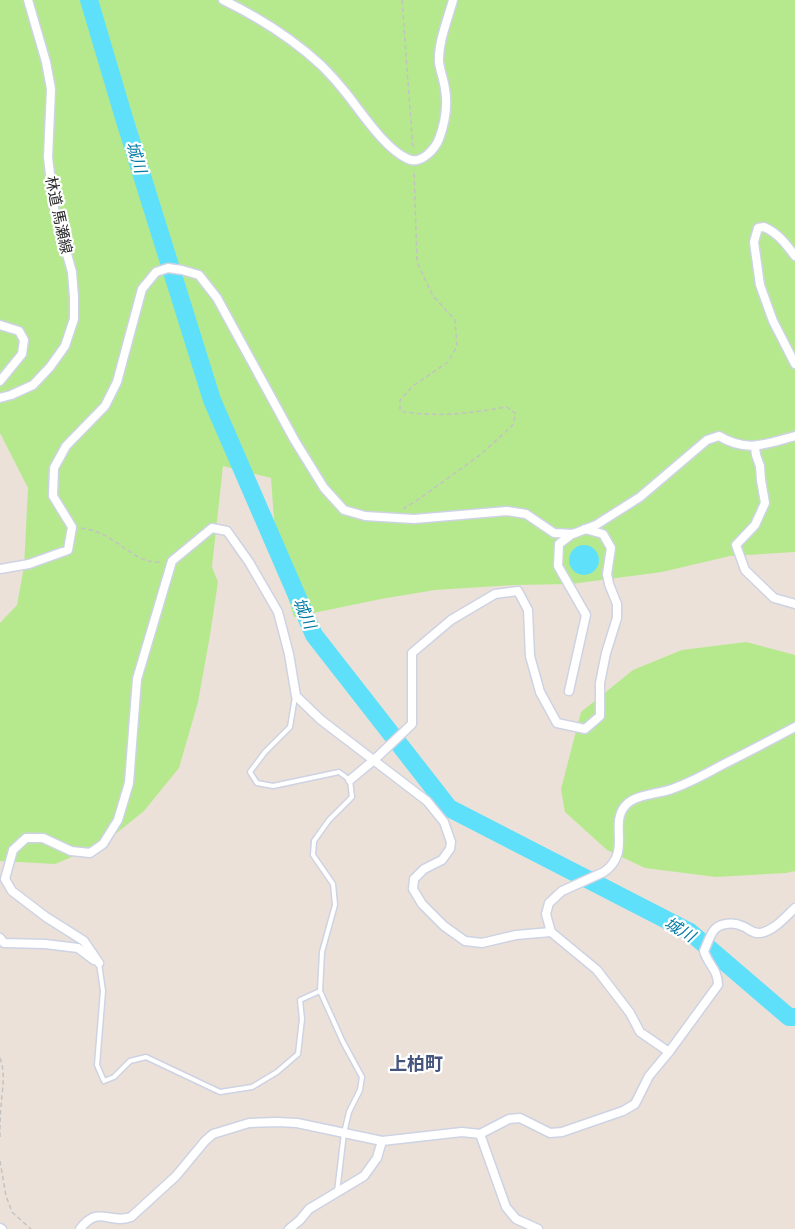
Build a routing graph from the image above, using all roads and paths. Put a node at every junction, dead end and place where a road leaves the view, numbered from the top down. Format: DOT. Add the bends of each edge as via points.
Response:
graph roads {
  1 [pos="28,0"];
  2 [pos="223,0"];
  3 [pos="402,0"];
  4 [pos="453,0"];
  5 [pos="414,161"];
  6 [pos="795,256"];
  7 [pos="0,325"];
  8 [pos="795,364"];
  9 [pos="0,381"];
  10 [pos="0,398"];
  11 [pos="795,436"];
  12 [pos="755,447"];
  13 [pos="403,509"];
  14 [pos="72,527"];
  15 [pos="585,529"];
  16 [pos="573,534"];
  17 [pos="172,561"];
  18 [pos="0,569"];
  19 [pos="795,604"];
  20 [pos="569,692"];
  21 [pos="296,696"];
  22 [pos="795,727"];
  23 [pos="374,760"];
  24 [pos="350,780"];
  25 [pos="795,908"];
  26 [pos="551,932"];
  27 [pos="0,938"];
  28 [pos="99,963"];
  29 [pos="320,991"];
  30 [pos="669,1052"];
  31 [pos="0,1058"];
  32 [pos="344,1133"];
  33 [pos="480,1134"];
  34 [pos="0,1137"];
  35 [pos="382,1141"];
  36 [pos="0,1161"];
  37 [pos="337,1192"];
  38 [pos="31,1229"];
  39 [pos="80,1229"];
  40 [pos="289,1229"];
  41 [pos="538,1229"];
  1 -- 10 [label="street, 林道 馬瀬線" via="51,89 48,157 54,208 72,272 74,319 65,346 50,368 33,385"];
  2 -- 5 [label="street" via="290,41 321,66 376,131 395,150"];
  3 -- 5 [label="path"];
  4 -- 5 [label="street" via="439,63 446,91 445,121 438,142 423,159"];
  5 -- 13 [label="path" via="417,262 433,296 455,320 457,346 448,362 400,400 400,411 456,415 507,407 516,414 512,426 480,454"];
  6 -- 8 [label="street" via="774,231 758,228 754,242 760,285"];
  7 -- 9 [label="street" via="19,331 24,340 22,354"];
  11 -- 12 [label="street"];
  12 -- 15 [label="street" via="719,436 707,440 640,498"];
  12 -- 19 [label="street" via="765,503 755,525 736,545 745,570 774,598"];
  14 -- 16 [label="street" via="53,496 54,468 66,446 105,406 117,382 142,289 156,272 168,268 199,275 217,298 294,441 324,488 344,510 365,516 414,519 507,511 526,514 554,533"];
  14 -- 17 [label="path" via="93,530 154,563"];
  14 -- 18 [label="street" via="68,550"];
  15 -- 16 [label="street"];
  15 -- 23 [label="street" via="603,534 611,548 607,573 618,604 600,683 600,716 585,729 557,723 540,692 530,656 528,610 518,591 495,594 451,620 412,652 412,724"];
  16 -- 20 [label="street" via="559,544 558,566 586,615"];
  17 -- 21 [label="street" via="212,528 227,531 278,612"];
  17 -- 28 [label="street" via="137,679 129,783 118,820 103,844 90,853 71,851 43,838 26,838 13,850 5,879 12,891 84,941"];
  21 -- 23 [label="street"];
  21 -- 24 [label="lane" via="290,727 250,772 257,783 273,786 339,772"];
  22 -- 26 [label="street" via="673,789 626,804 620,815 618,856 604,872 562,891 549,903 546,914"];
  23 -- 24 [label="street"];
  23 -- 26 [label="street" via="428,801 444,822 450,849 442,860 414,879 413,889 444,926 465,941 482,943"];
  24 -- 29 [label="lane" via="352,798 314,841 313,855 333,884 335,905 322,952"];
  25 -- 30 [label="street" via="772,928 759,933 731,923 714,930 704,951 718,976 718,985"];
  26 -- 30 [label="street" via="597,970 640,1032"];
  27 -- 28 [label="street" via="4,943 78,948"];
  28 -- 29 [label="lane" via="103,991 97,1065 104,1081 130,1061 146,1057 220,1092 252,1087 298,1054 300,1000"];
  29 -- 32 [label="lane" via="362,1077"];
  30 -- 33 [label="street" via="649,1076 635,1104 624,1111 562,1132 550,1133 520,1118 509,1119"];
  31 -- 34 [label="path"];
  32 -- 35 [label="street"];
  32 -- 37 [label="lane"];
  32 -- 39 [label="street" via="277,1122 249,1123 213,1134 176,1176 131,1217 123,1220 95,1216"];
  33 -- 35 [label="street" via="462,1132"];
  33 -- 41 [label="street" via="506,1207 516,1219"];
  35 -- 37 [label="street" via="378,1158 364,1176"];
  36 -- 38 [label="path" via="12,1212"];
  37 -- 40 [label="street" via="309,1209"];
}
